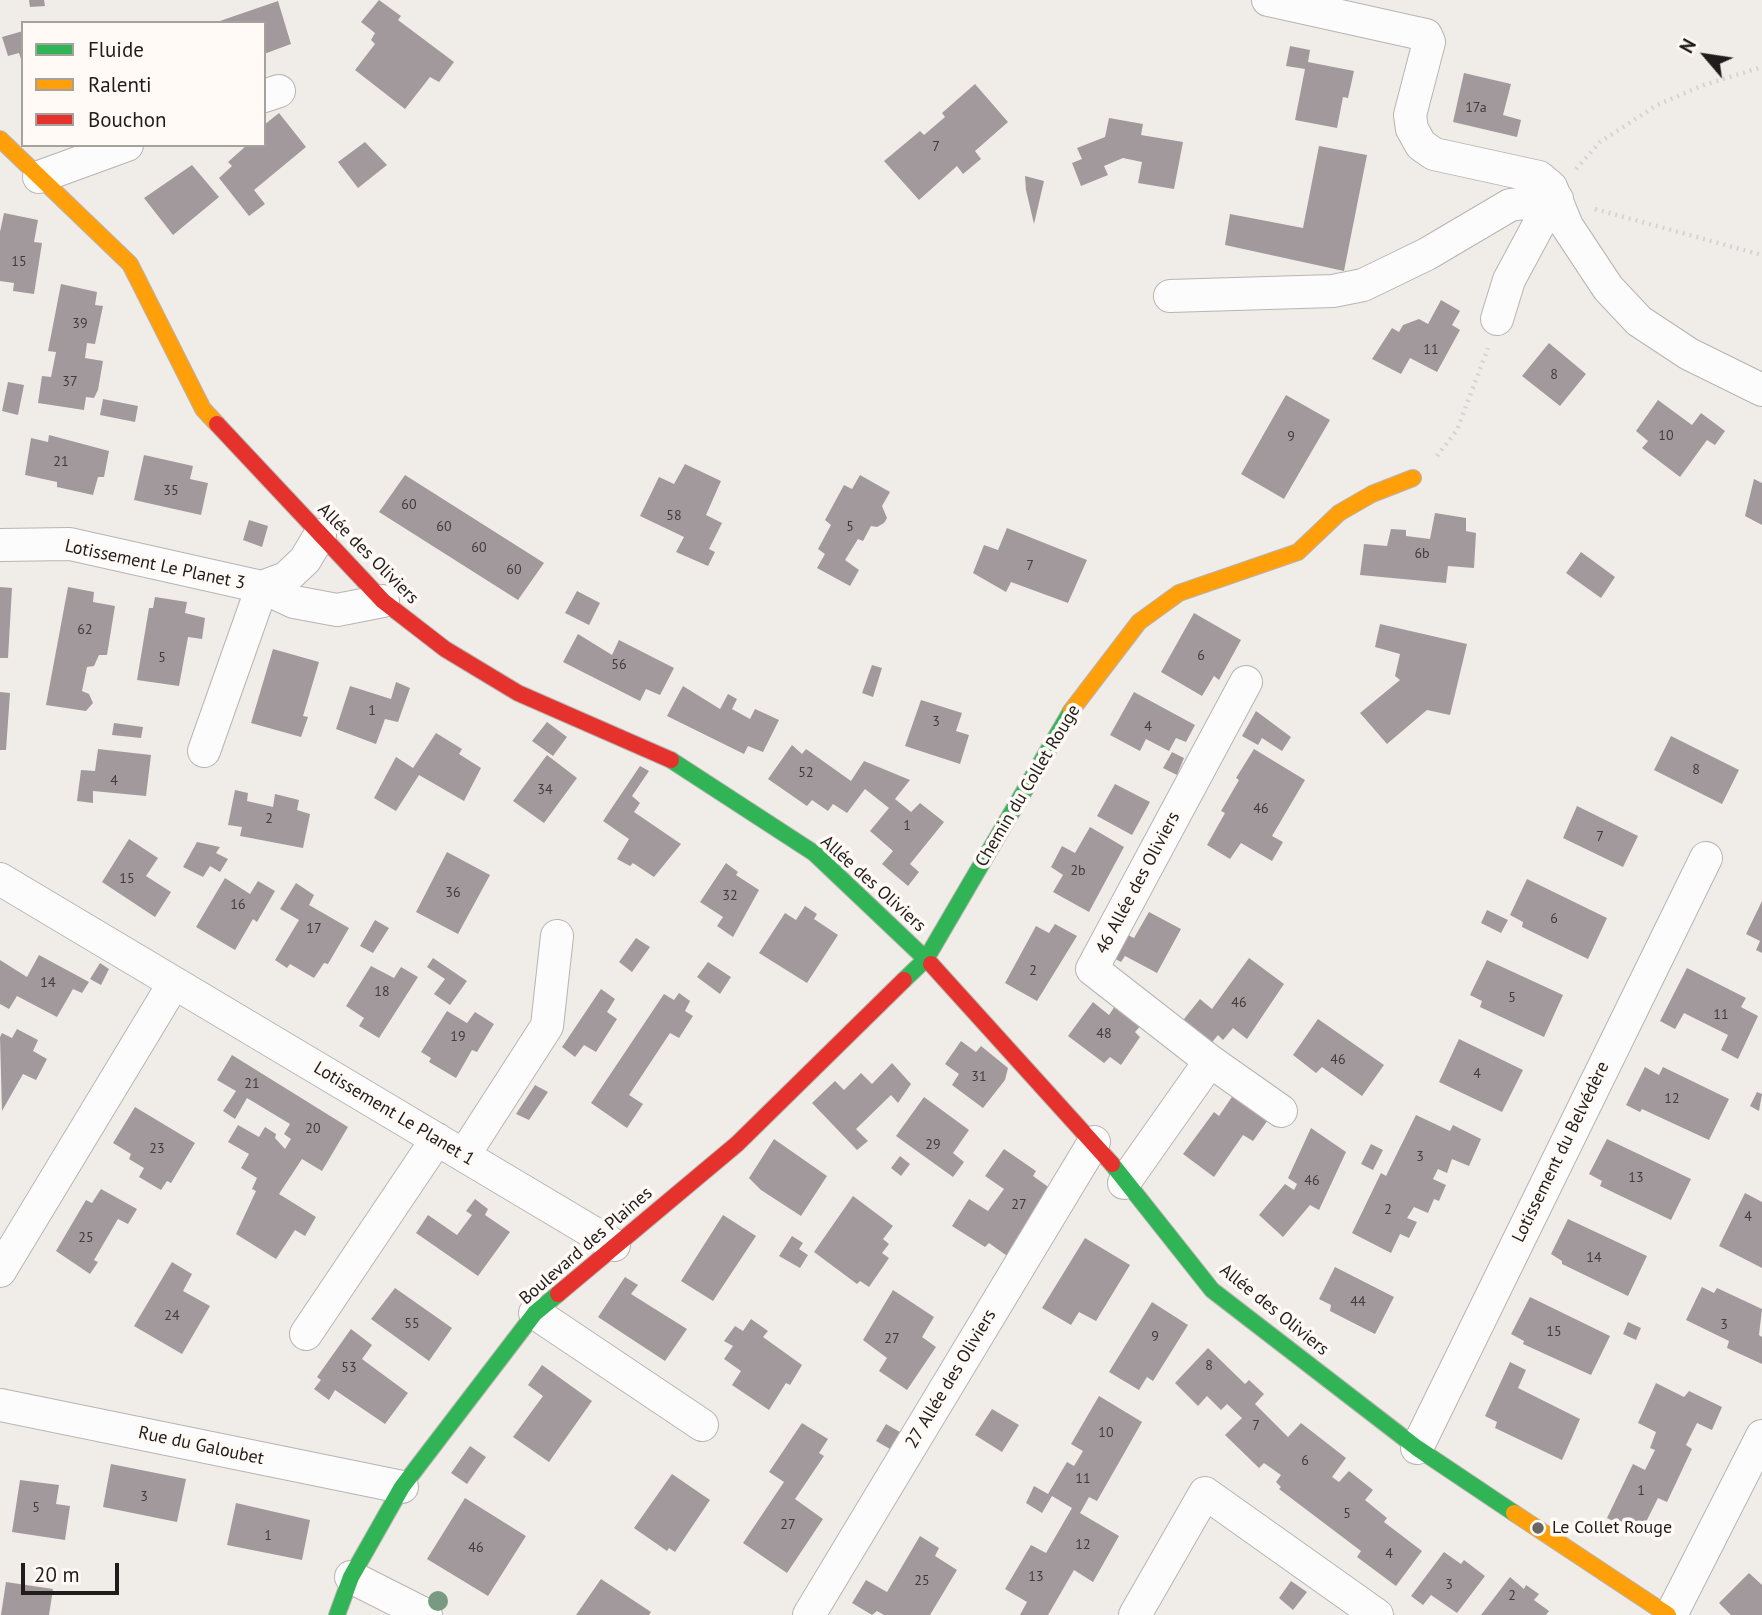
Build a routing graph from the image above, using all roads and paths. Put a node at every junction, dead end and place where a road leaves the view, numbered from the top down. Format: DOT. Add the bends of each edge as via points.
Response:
graph roads {
  1 [pos="1268,0"];
  2 [pos="1762,67"];
  3 [pos="0,139"];
  4 [pos="122,147"];
  5 [pos="39,177"];
  6 [pos="1557,199"];
  7 [pos="1762,255"];
  8 [pos="1170,296"];
  9 [pos="1497,319"];
  10 [pos="1762,390"];
  11 [pos="1413,478"];
  12 [pos="320,535"];
  13 [pos="0,545"];
  14 [pos="262,587"];
  15 [pos="383,601"];
  16 [pos="1246,682"];
  17 [pos="204,751"];
  18 [pos="1706,858"];
  19 [pos="0,879"];
  20 [pos="556,936"];
  21 [pos="926,958"];
  22 [pos="174,983"];
  23 [pos="1210,1061"];
  24 [pos="1280,1111"];
  25 [pos="437,1139"];
  26 [pos="464,1155"];
  27 [pos="1109,1162"];
  28 [pos="614,1244"];
  29 [pos="0,1271"];
  30 [pos="535,1313"];
  31 [pos="306,1334"];
  32 [pos="0,1405"];
  33 [pos="702,1425"];
  34 [pos="1762,1436"];
  35 [pos="1418,1448"];
  36 [pos="402,1487"];
  37 [pos="351,1577"];
  38 [pos="337,1615"];
  39 [pos="426,1615"];
  40 [pos="809,1615"];
  41 [pos="833,1615"];
  42 [pos="1135,1615"];
  43 [pos="1377,1615"];
  44 [pos="1669,1615"];
  1 -- 6 [label="street" via="1426,35 1429,42 1410,115 1421,145 1434,154 1539,177"];
  2 -- 6 [label="path" via="1704,85 1626,122 1580,162"];
  3 -- 5 [label="street, Allée des Oliviers"];
  4 -- 5 [label="street"];
  5 -- 12 [label="street, Allée des Oliviers" via="130,264 203,409"];
  6 -- 7 [label="path"];
  6 -- 8 [label="street" via="1510,205 1363,285"];
  6 -- 9 [label="street" via="1509,280"];
  6 -- 10 [label="street" via="1567,226 1608,288 1639,321 1689,354"];
  9 -- 11 [label="path" via="1457,430"];
  11 -- 21 [label="street, Chemin du Collet Rouge" via="1339,513 1298,552 1179,593 1139,622 1068,715"];
  12 -- 14 [label="street" via="305,560 286,578"];
  12 -- 15 [label="street, Allée des Oliviers"];
  13 -- 14 [label="street, Lotissement Le Planet 3" via="69,544"];
  14 -- 15 [label="street" via="294,602 337,610"];
  14 -- 17 [label="street, Lotissement Le Planet 3"];
  15 -- 21 [label="street, Allée des Oliviers" via="445,649 518,693 666,756 814,853"];
  16 -- 23 [label="street, 46 Allée des Oliviers" via="1092,969"];
  18 -- 35 [label="street, Lotissement du Belvédère"];
  19 -- 22 [label="street, Lotissement Le Planet 1"];
  20 -- 26 [label="street" via="547,1026"];
  21 -- 27 [label="street, Allée des Oliviers"];
  21 -- 28 [label="street, Boulevard des Plaines" via="737,1144"];
  22 -- 25 [label="street, Lotissement Le Planet 1"];
  22 -- 29 [label="street"];
  23 -- 24 [label="street"];
  23 -- 27 [label="street"];
  25 -- 26 [label="street, Lotissement Le Planet 1"];
  25 -- 31 [label="street"];
  26 -- 28 [label="street, Lotissement Le Planet 1"];
  27 -- 35 [label="street, Allée des Oliviers" via="1212,1290"];
  27 -- 40 [label="street, 27 Allée des Oliviers"];
  27 -- 41 [label="street"];
  28 -- 30 [label="street, Boulevard des Plaines"];
  30 -- 33 [label="street"];
  30 -- 36 [label="street, Boulevard des Plaines"];
  32 -- 36 [label="street, Rue du Galoubet"];
  34 -- 44 [label="street"];
  35 -- 44 [label="street, Allée des Oliviers"];
  36 -- 37 [label="street, Boulevard des Plaines"];
  37 -- 38 [label="street, Boulevard des Plaines"];
  37 -- 39 [label="street"];
  42 -- 43 [label="street" via="1205,1493"];
}
